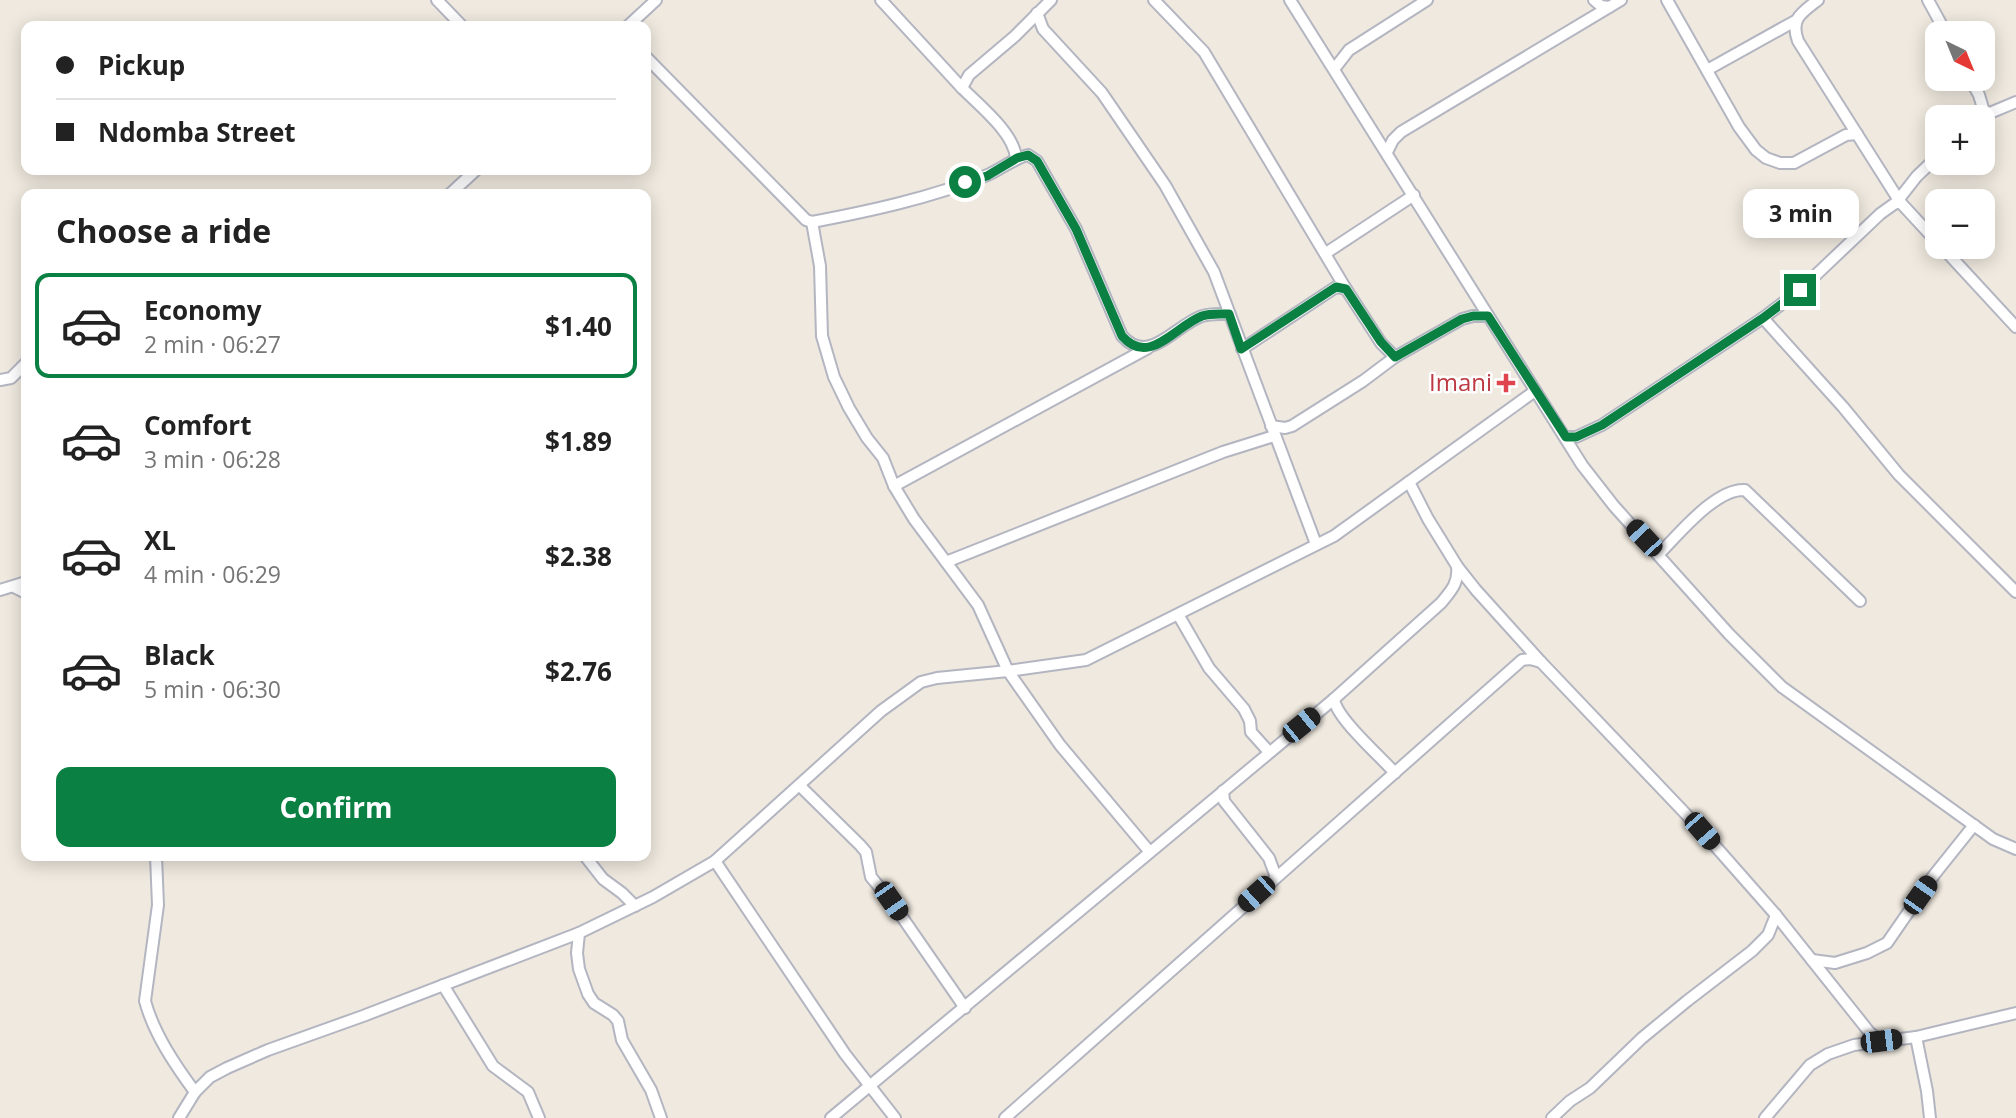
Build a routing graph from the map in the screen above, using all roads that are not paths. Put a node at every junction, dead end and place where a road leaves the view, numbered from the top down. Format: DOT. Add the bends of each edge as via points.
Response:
graph roads {
  1 [pos="437,0"];
  2 [pos="656,0"];
  3 [pos="881,0"];
  4 [pos="1051,0"];
  5 [pos="1154,0"];
  6 [pos="1290,0"];
  7 [pos="1427,0"];
  8 [pos="1594,0"];
  9 [pos="1621,0"];
  10 [pos="1667,0"];
  11 [pos="1818,0"];
  12 [pos="1928,0"];
  13 [pos="1609,8"];
  14 [pos="1038,13"];
  15 [pos="457,21"];
  16 [pos="634,21"];
  17 [pos="1795,21"];
  18 [pos="1939,21"];
  19 [pos="651,62"];
  20 [pos="1335,68"];
  21 [pos="1707,70"];
  22 [pos="962,88"];
  23 [pos="2016,102"];
  24 [pos="1995,112"];
  25 [pos="1857,134"];
  26 [pos="1387,152"];
  27 [pos="1017,158"];
  28 [pos="1925,168"];
  29 [pos="471,175"];
  30 [pos="455,189"];
  31 [pos="1414,195"];
  32 [pos="1899,201"];
  33 [pos="812,222"];
  34 [pos="1925,229"];
  35 [pos="1326,253"];
  36 [pos="1953,259"];
  37 [pos="1346,289"];
  38 [pos="1229,314"];
  39 [pos="1488,316"];
  40 [pos="1763,318"];
  41 [pos="2016,327"];
  42 [pos="1150,347"];
  43 [pos="1241,349"];
  44 [pos="1395,357"];
  45 [pos="21,368"];
  46 [pos="0,380"];
  47 [pos="1535,391"];
  48 [pos="1273,431"];
  49 [pos="1566,437"];
  50 [pos="1409,482"];
  51 [pos="894,486"];
  52 [pos="1316,544"];
  53 [pos="1659,554"];
  54 [pos="946,562"];
  55 [pos="1457,566"];
  56 [pos="21,584"];
  57 [pos="1455,586"];
  58 [pos="14,587"];
  59 [pos="0,590"];
  60 [pos="21,590"];
  61 [pos="1476,590"];
  62 [pos="2016,592"];
  63 [pos="1860,601"];
  64 [pos="1179,616"];
  65 [pos="1525,644"];
  66 [pos="1522,660"];
  67 [pos="1541,662"];
  68 [pos="1008,671"];
  69 [pos="1334,699"];
  70 [pos="1269,752"];
  71 [pos="1395,773"];
  72 [pos="800,786"];
  73 [pos="1223,791"];
  74 [pos="1974,825"];
  75 [pos="2016,849"];
  76 [pos="1149,851"];
  77 [pos="156,861"];
  78 [pos="588,861"];
  79 [pos="715,861"];
  80 [pos="1276,877"];
  81 [pos="635,906"];
  82 [pos="1776,915"];
  83 [pos="579,933"];
  84 [pos="1812,960"];
  85 [pos="443,985"];
  86 [pos="965,1008"];
  87 [pos="2016,1013"];
  88 [pos="1916,1037"];
  89 [pos="1881,1041"];
  90 [pos="870,1085"];
  91 [pos="195,1092"];
  92 [pos="179,1118"];
  93 [pos="539,1118"];
  94 [pos="661,1118"];
  95 [pos="831,1118"];
  96 [pos="895,1118"];
  97 [pos="1005,1118"];
  98 [pos="1552,1118"];
  99 [pos="1765,1118"];
  100 [pos="1930,1118"];
  1 -- 15 [label="street"];
  2 -- 16 [label="street"];
  3 -- 22 [label="street"];
  4 -- 14 [label="street"];
  5 -- 35 [label="street" via="1204,52"];
  6 -- 20 [label="street"];
  7 -- 20 [label="street" via="1349,50"];
  8 -- 13 [label="street"];
  9 -- 13 [label="street"];
  10 -- 21 [label="street"];
  11 -- 17 [label="street"];
  12 -- 18 [label="street"];
  13 -- 26 [label="street" via="1401,132"];
  14 -- 22 [label="street" via="969,75"];
  14 -- 38 [label="street" via="1043,29 1102,93 1165,185 1214,272"];
  17 -- 21 [label="street"];
  17 -- 25 [label="street" via="1798,41"];
  19 -- 33 [label="street"];
  20 -- 26 [label="street"];
  21 -- 25 [label="street" via="1739,127 1766,158 1794,163 1846,135"];
  22 -- 27 [label="street" via="1009,137"];
  23 -- 24 [label="street"];
  25 -- 32 [label="street"];
  26 -- 31 [label="street"];
  27 -- 33 [label="street" via="987,176 878,209"];
  27 -- 42 [label="street" via="1028,155 1037,161 1076,229 1122,336 1130,346"];
  28 -- 32 [label="street"];
  29 -- 30 [label="street"];
  31 -- 35 [label="street"];
  31 -- 39 [label="street"];
  32 -- 34 [label="street"];
  32 -- 40 [label="street"];
  33 -- 51 [label="street" via="820,266 822,336 831,367"];
  35 -- 37 [label="street"];
  36 -- 41 [label="street"];
  37 -- 43 [label="street" via="1329,290"];
  37 -- 44 [label="street"];
  38 -- 42 [label="street" via="1200,316"];
  38 -- 43 [label="street"];
  39 -- 44 [label="street" via="1462,319"];
  39 -- 47 [label="street"];
  40 -- 49 [label="street" via="1602,425"];
  40 -- 62 [label="street" via="1899,475"];
  42 -- 51 [label="street"];
  43 -- 48 [label="street"];
  44 -- 48 [label="street" via="1292,426"];
  45 -- 46 [label="street" via="11,378"];
  47 -- 49 [label="street"];
  47 -- 50 [label="street"];
  48 -- 52 [label="street"];
  48 -- 54 [label="street"];
  49 -- 53 [label="street" via="1614,506"];
  50 -- 52 [label="street"];
  50 -- 55 [label="street"];
  51 -- 54 [label="street"];
  52 -- 64 [label="street"];
  53 -- 63 [label="street" via="1726,493 1745,489"];
  53 -- 74 [label="street" via="1728,634 1782,687"];
  54 -- 68 [label="street" via="978,605"];
  55 -- 57 [label="street"];
  55 -- 61 [label="street"];
  56 -- 58 [label="street"];
  57 -- 61 [label="street"];
  57 -- 69 [label="street"];
  58 -- 59 [label="street"];
  58 -- 60 [label="street"];
  61 -- 65 [label="street"];
  64 -- 68 [label="street" via="1086,660"];
  64 -- 70 [label="street" via="1209,668 1244,709 1251,732"];
  65 -- 66 [label="street"];
  65 -- 67 [label="street"];
  66 -- 67 [label="street"];
  66 -- 71 [label="street"];
  67 -- 82 [label="street"];
  68 -- 72 [label="street" via="921,682 881,711"];
  68 -- 76 [label="street" via="1060,745"];
  69 -- 70 [label="street"];
  69 -- 71 [label="street" via="1350,726"];
  70 -- 73 [label="street"];
  71 -- 80 [label="street"];
  72 -- 79 [label="street"];
  72 -- 86 [label="street" via="866,852 871,877"];
  73 -- 76 [label="street"];
  73 -- 80 [label="street" via="1224,801 1269,858"];
  74 -- 75 [label="street"];
  74 -- 84 [label="street" via="1887,943 1835,963"];
  76 -- 86 [label="street"];
  77 -- 91 [label="street" via="158,905 145,1001 173,1063"];
  78 -- 81 [label="street"];
  79 -- 81 [label="street"];
  79 -- 90 [label="street"];
  80 -- 97 [label="street"];
  81 -- 83 [label="street"];
  82 -- 84 [label="street"];
  82 -- 98 [label="street" via="1768,935 1752,951 1686,1001"];
  83 -- 85 [label="street"];
  83 -- 94 [label="street" via="579,970 588,994 618,1021 622,1040 651,1090"];
  84 -- 89 [label="street"];
  85 -- 91 [label="street" via="268,1049 210,1077"];
  85 -- 93 [label="street" via="493,1066 528,1092"];
  86 -- 90 [label="street"];
  87 -- 88 [label="street"];
  88 -- 89 [label="street"];
  88 -- 100 [label="street"];
  89 -- 99 [label="street" via="1854,1045 1810,1065"];
  90 -- 95 [label="street"];
  90 -- 96 [label="street"];
  91 -- 92 [label="street"];
}
